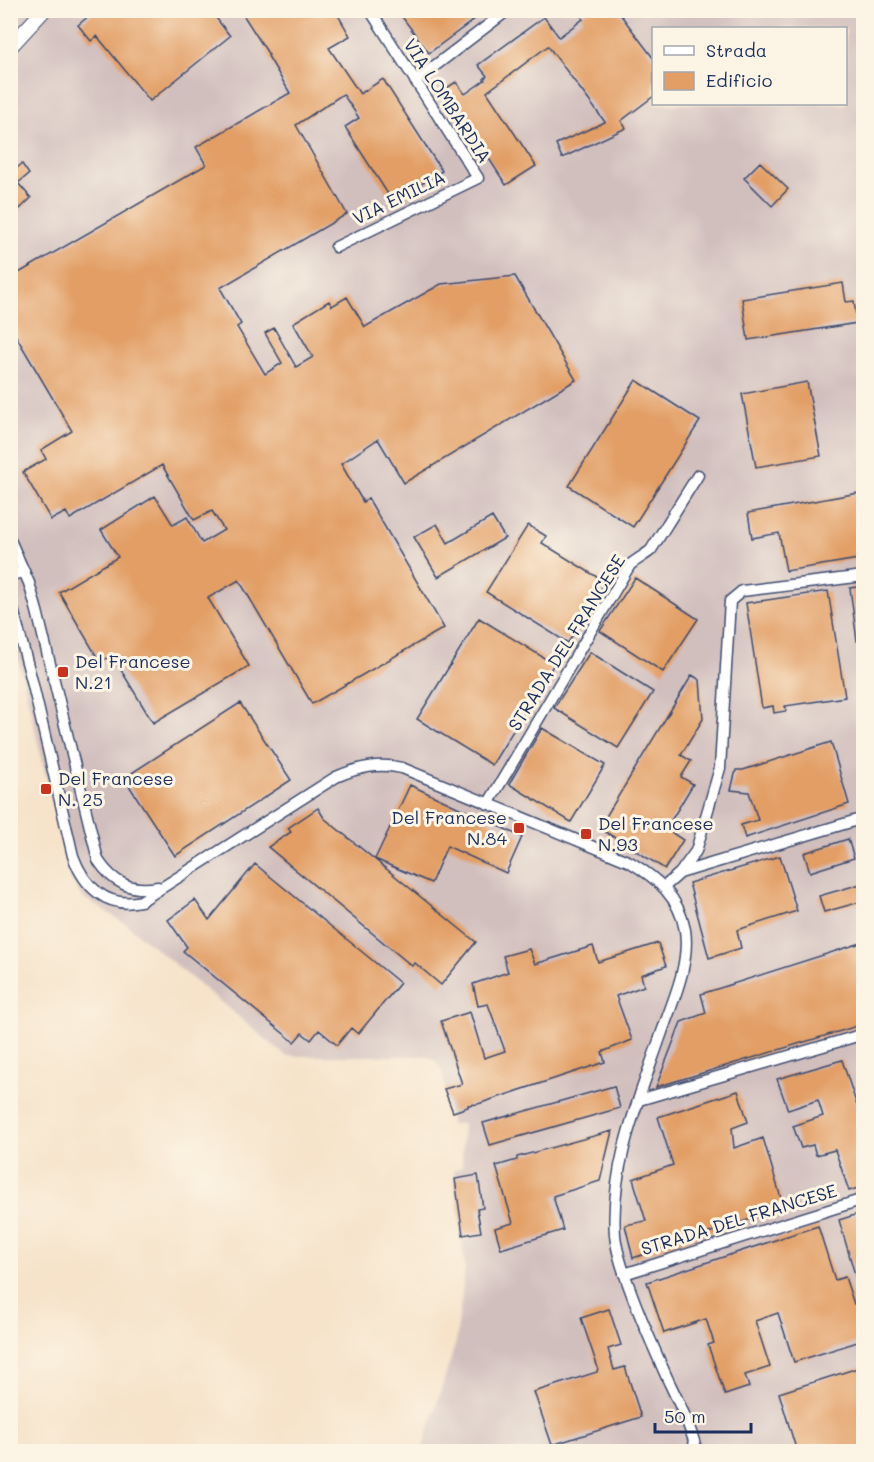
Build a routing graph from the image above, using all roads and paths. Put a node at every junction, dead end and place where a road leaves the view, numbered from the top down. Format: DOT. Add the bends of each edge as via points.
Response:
graph roads {
  1 [pos="44,10"];
  2 [pos="370,10"];
  3 [pos="508,10"];
  4 [pos="10,47"];
  5 [pos="415,81"];
  6 [pos="477,178"];
  7 [pos="336,247"];
  8 [pos="698,475"];
  9 [pos="10,540"];
  10 [pos="24,571"];
  11 [pos="10,576"];
  12 [pos="864,576"];
  13 [pos="10,598"];
  14 [pos="75,769"];
  15 [pos="54,774"];
  16 [pos="488,804"];
  17 [pos="864,818"];
  18 [pos="680,873"];
  19 [pos="162,886"];
  20 [pos="664,886"];
  21 [pos="864,1034"];
  22 [pos="639,1100"];
  23 [pos="864,1199"];
  24 [pos="624,1274"];
  25 [pos="698,1452"];
  1 -- 4 [label="street"];
  2 -- 5 [label="street, VIA LOMBARDIA"];
  3 -- 5 [label="street"];
  5 -- 6 [label="street, VIA LOMBARDIA"];
  6 -- 7 [label="street, VIA EMILIA"];
  8 -- 16 [label="street, STRADA DEL FRANCESE" via="651,550 630,565"];
  9 -- 10 [label="street, STRADA DEL FRANCESE"];
  10 -- 11 [label="street"];
  10 -- 14 [label="street, STRADA DEL FRANCESE" via="38,611"];
  12 -- 18 [label="street" via="742,591 730,601 720,768 696,851"];
  13 -- 15 [label="street, STRADA DEL FRANCESE"];
  14 -- 15 [label="street"];
  14 -- 19 [label="street, STRADA DEL FRANCESE" via="95,849 104,869 111,877 138,889"];
  15 -- 19 [label="street, STRADA DEL FRANCESE" via="73,856 93,891 119,903 130,903 141,901"];
  16 -- 19 [label="street, STRADA DEL FRANCESE" via="402,768 380,765 356,769"];
  16 -- 20 [label="street, STRADA DEL FRANCESE" via="630,862"];
  17 -- 18 [label="street"];
  18 -- 20 [label="street"];
  20 -- 22 [label="street, STRADA DEL FRANCESE" via="682,920 685,955"];
  21 -- 22 [label="street"];
  22 -- 24 [label="street, STRADA DEL FRANCESE" via="619,1169 615,1202 615,1236"];
  23 -- 24 [label="street, STRADA DEL FRANCESE"];
  24 -- 25 [label="street, STRADA DEL FRANCESE"];
}
